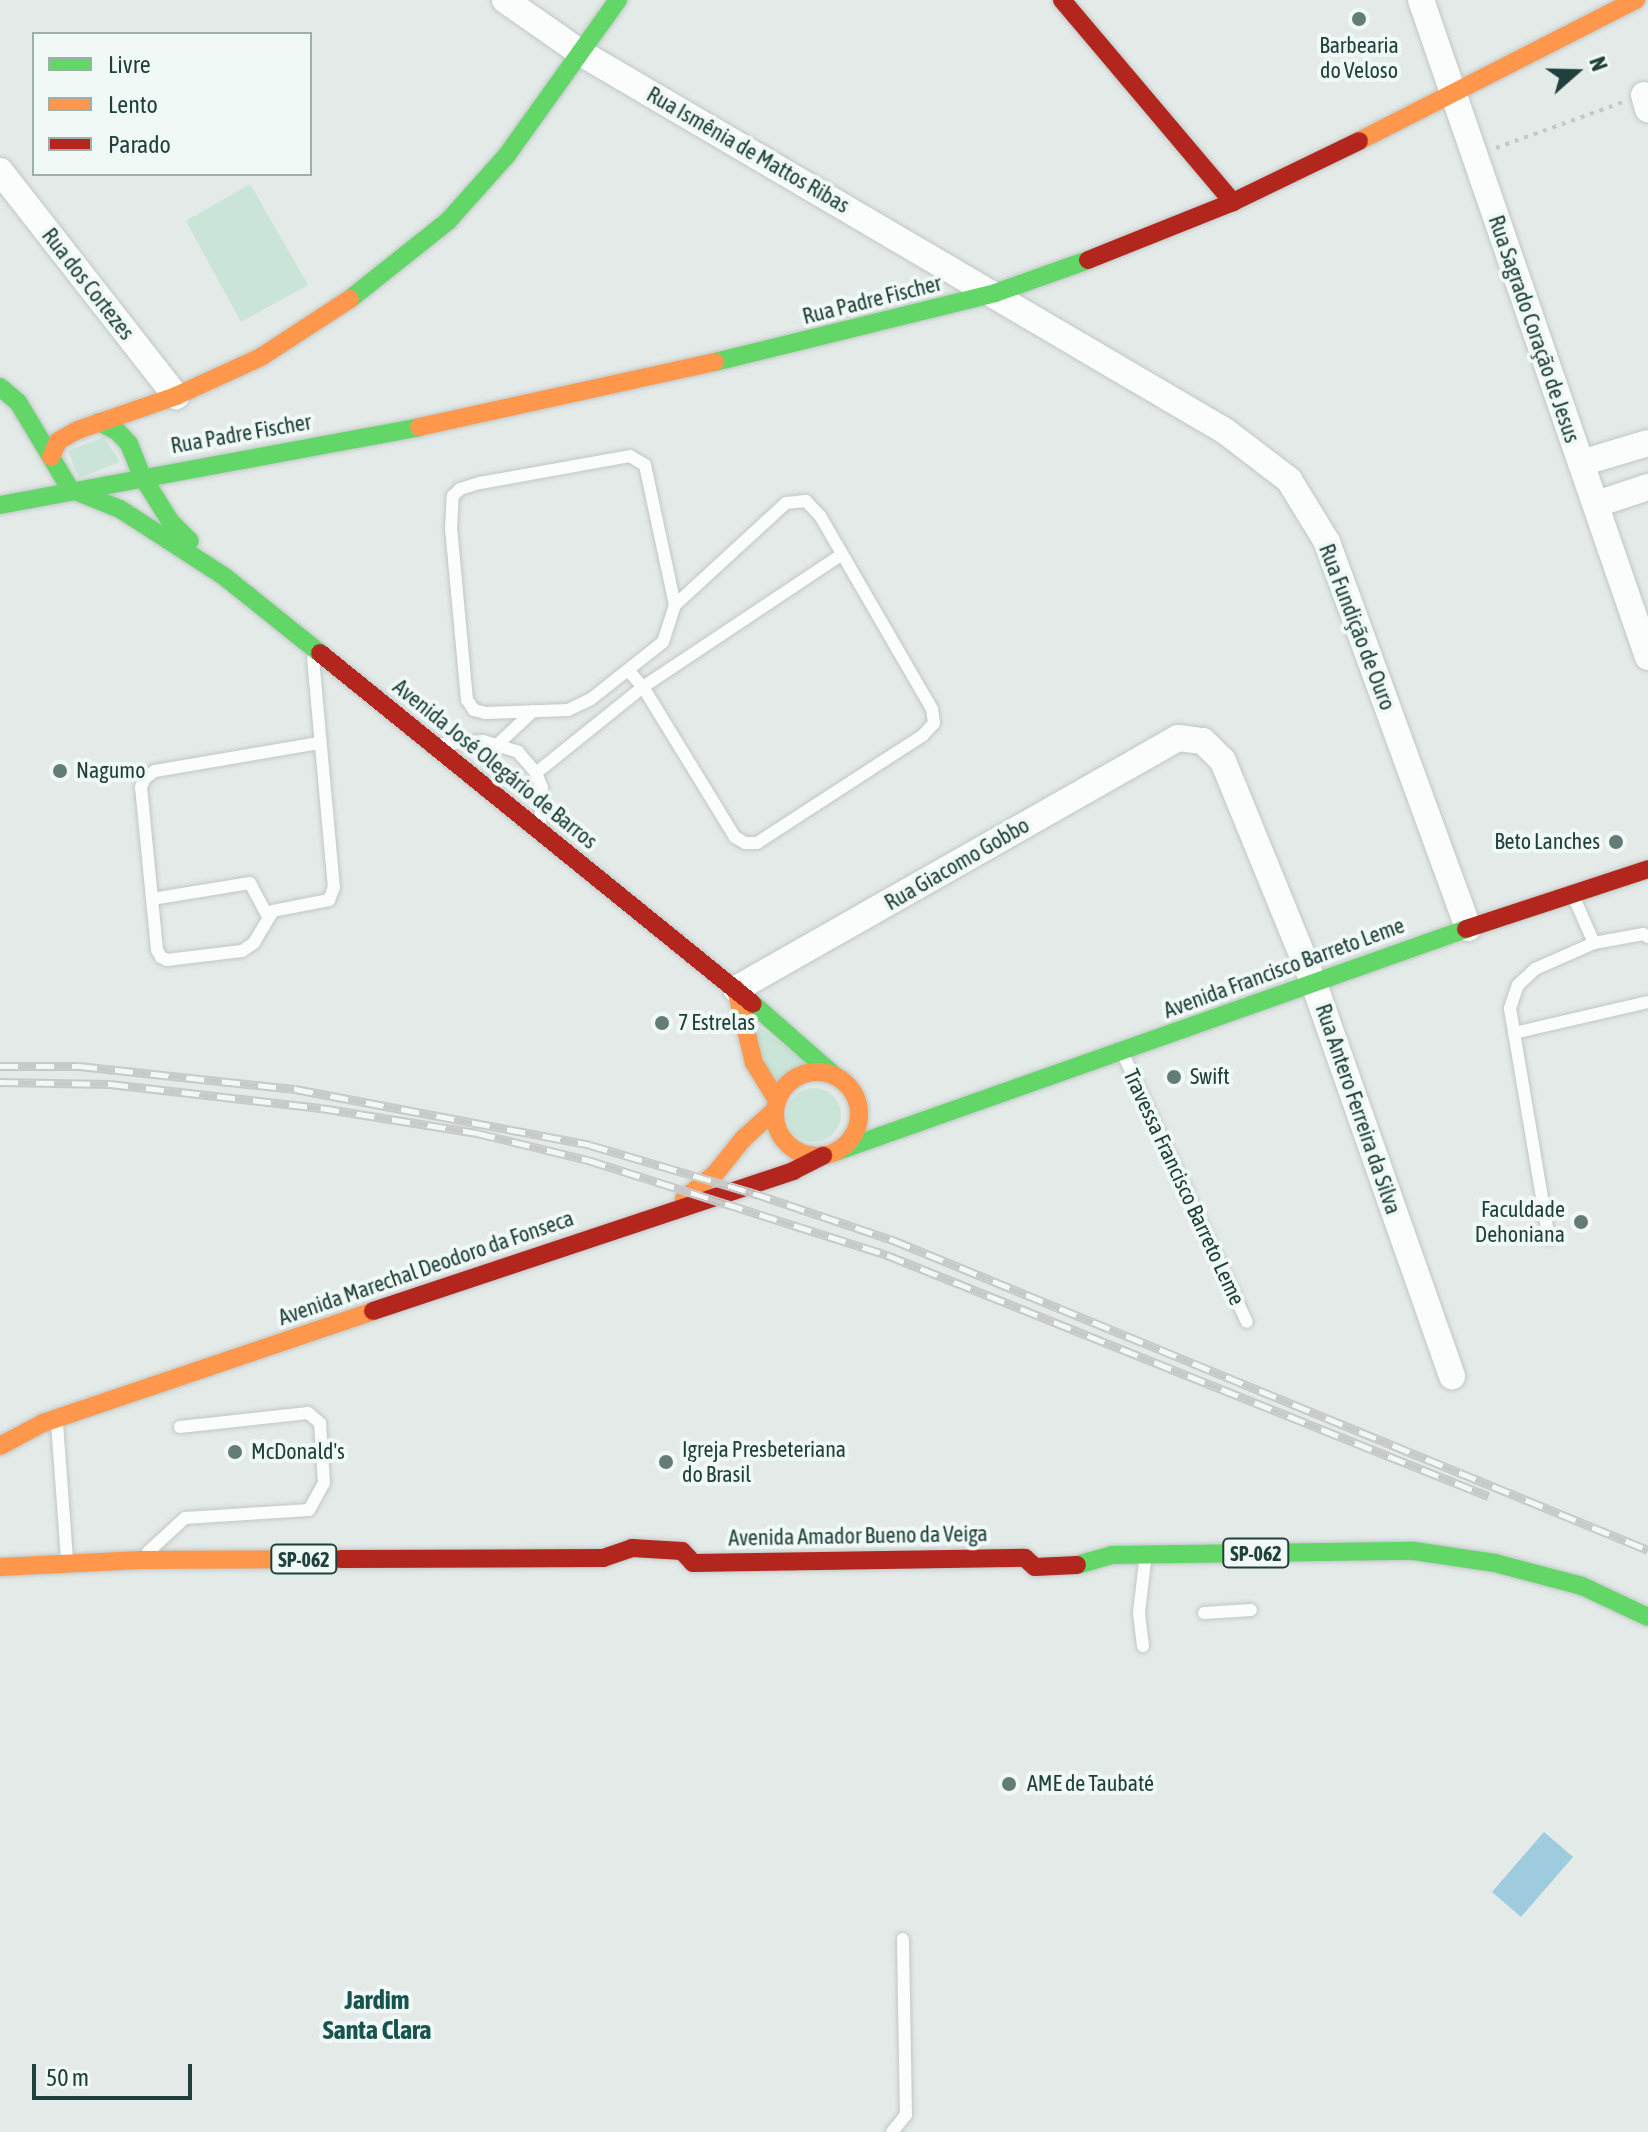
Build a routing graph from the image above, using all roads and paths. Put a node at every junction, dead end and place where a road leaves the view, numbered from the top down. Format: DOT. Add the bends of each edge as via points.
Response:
graph roads {
  1 [pos="505,0"];
  2 [pos="618,0"];
  3 [pos="1062,0"];
  4 [pos="1421,0"];
  5 [pos="1636,0"];
  6 [pos="581,53"];
  7 [pos="1453,95"];
  8 [pos="1646,102"];
  9 [pos="1475,156"];
  10 [pos="0,171"];
  11 [pos="1233,202"];
  12 [pos="995,293"];
  13 [pos="0,387"];
  14 [pos="176,396"];
  15 [pos="99,422"];
  16 [pos="1648,443"];
  17 [pos="51,457"];
  18 [pos="1581,463"];
  19 [pos="142,476"];
  20 [pos="1648,487"];
  21 [pos="70,489"];
  22 [pos="1597,504"];
  23 [pos="0,505"];
  24 [pos="841,555"];
  25 [pos="225,577"];
  26 [pos="675,605"];
  27 [pos="313,647"];
  28 [pos="1648,657"];
  29 [pos="628,670"];
  30 [pos="643,687"];
  31 [pos="533,711"];
  32 [pos="1178,738"];
  33 [pos="319,743"];
  34 [pos="499,743"];
  35 [pos="434,746"];
  36 [pos="536,773"];
  37 [pos="540,831"];
  38 [pos="1648,869"];
  39 [pos="1572,894"];
  40 [pos="152,899"];
  41 [pos="267,915"];
  42 [pos="1468,928"];
  43 [pos="1648,937"];
  44 [pos="1594,943"];
  45 [pos="1314,984"];
  46 [pos="736,989"];
  47 [pos="1648,1002"];
  48 [pos="1514,1033"];
  49 [pos="1121,1051"];
  50 [pos="835,1076"];
  51 [pos="854,1095"];
  52 [pos="877,1101"];
  53 [pos="776,1105"];
  54 [pos="897,1109"];
  55 [pos="937,1115"];
  56 [pos="829,1154"];
  57 [pos="672,1209"];
  58 [pos="1549,1239"];
  59 [pos="1247,1322"];
  60 [pos="1452,1376"];
  61 [pos="50,1421"];
  62 [pos="180,1427"];
  63 [pos="0,1429"];
  64 [pos="0,1446"];
  65 [pos="1146,1554"];
  66 [pos="603,1558"];
  67 [pos="141,1560"];
  68 [pos="67,1563"];
  69 [pos="693,1563"];
  70 [pos="2,1566"];
  71 [pos="632,1572"];
  72 [pos="673,1573"];
  73 [pos="1251,1610"];
  74 [pos="1204,1613"];
  75 [pos="1648,1617"];
  76 [pos="1143,1646"];
  77 [pos="903,1939"];
  78 [pos="892,2132"];
  1 -- 6 [label="street, Rua Ismênia de Mattos Ribas"];
  2 -- 6 [label="main road"];
  3 -- 11 [label="main road"];
  4 -- 7 [label="street, Rua Sagrado Coração de Jesus"];
  5 -- 7 [label="main road, Rua Padre Fischer"];
  6 -- 12 [label="street, Rua Ismênia de Mattos Ribas"];
  6 -- 14 [label="main road" via="507,155 448,221 331,315 261,357"];
  7 -- 9 [label="street, Rua Sagrado Coração de Jesus"];
  7 -- 11 [label="main road, Rua Padre Fischer"];
  8 -- 9 [label="path"];
  9 -- 18 [label="street, Rua Sagrado Coração de Jesus"];
  10 -- 14 [label="street, Rua dos Cortezes"];
  11 -- 12 [label="main road, Rua Padre Fischer"];
  12 -- 19 [label="main road, Rua Padre Fischer" via="828,337 425,426"];
  12 -- 42 [label="street, Rua Fundição de Ouro" via="1225,431 1289,480 1327,542"];
  13 -- 17 [label="main road" via="18,402"];
  14 -- 15 [label="main road"];
  15 -- 17 [label="main road" via="58,441"];
  15 -- 19 [label="main road, Avenida José Olegário de Barros" via="129,444"];
  16 -- 18 [label="street"];
  17 -- 21 [label="main road"];
  18 -- 22 [label="street, Rua Sagrado Coração de Jesus"];
  19 -- 21 [label="main road, Rua Padre Fischer"];
  19 -- 25 [label="main road, Avenida José Olegário de Barros" via="170,521"];
  20 -- 22 [label="street"];
  21 -- 23 [label="main road, Rua Padre Fischer"];
  21 -- 25 [label="main road, Avenida José Olegário de Barros" via="120,509"];
  22 -- 28 [label="street, Rua Sagrado Coração de Jesus"];
  24 -- 26 [label="lane" via="806,501 786,503"];
  24 -- 30 [label="lane"];
  24 -- 30 [label="lane" via="932,709 934,723 923,735 757,843 745,843 735,837"];
  25 -- 27 [label="main road, Avenida José Olegário de Barros"];
  26 -- 29 [label="lane" via="663,642"];
  26 -- 31 [label="lane" via="645,465 630,456 460,489 450,507 467,700 474,710 486,713"];
  27 -- 33 [label="lane"];
  27 -- 35 [label="main road, Avenida José Olegário de Barros"];
  29 -- 30 [label="lane"];
  29 -- 31 [label="lane" via="568,710"];
  30 -- 36 [label="lane"];
  31 -- 34 [label="lane"];
  32 -- 45 [label="street, Rua Antero Ferreira da Silva" via="1203,741 1223,761"];
  32 -- 46 [label="street, Rua Giacomo Gobbo"];
  33 -- 40 [label="lane" via="155,771 145,778 141,787"];
  33 -- 41 [label="lane" via="334,887 329,900"];
  34 -- 35 [label="lane"];
  34 -- 36 [label="lane" via="518,752"];
  35 -- 37 [label="main road, Avenida José Olegário de Barros"];
  36 -- 37 [label="lane" via="542,788"];
  37 -- 46 [label="main road, Avenida José Olegário de Barros"];
  38 -- 39 [label="main road, Avenida Francisco Barreto Leme"];
  39 -- 42 [label="main road, Avenida Francisco Barreto Leme"];
  39 -- 44 [label="lane"];
  40 -- 41 [label="lane" via="250,883"];
  40 -- 41 [label="lane" via="157,950 167,960 242,951 254,943"];
  42 -- 45 [label="main road, Avenida Francisco Barreto Leme"];
  43 -- 44 [label="lane"];
  44 -- 48 [label="lane" via="1535,969 1518,985 1510,1008"];
  45 -- 49 [label="main road, Avenida Francisco Barreto Leme"];
  45 -- 60 [label="street, Rua Antero Ferreira da Silva"];
  46 -- 50 [label="main road, Avenida José Olegário de Barros"];
  46 -- 53 [label="main road" via="754,1063"];
  47 -- 48 [label="lane"];
  48 -- 58 [label="lane"];
  49 -- 55 [label="main road, Avenida Francisco Barreto Leme"];
  49 -- 59 [label="lane, Travessa Francisco Barreto Leme"];
  50 -- 51 [label="main road, Avenida José Olegário de Barros"];
  50 -- 53 [label="main road" via="822,1072 796,1077"];
  51 -- 52 [label="main road"];
  51 -- 56 [label="main road" via="858,1121 846,1145"];
  53 -- 56 [label="main road" via="780,1134 787,1144 810,1156"];
  53 -- 57 [label="main road" via="715,1174"];
  54 -- 55 [label="main road, Avenida Francisco Barreto Leme"];
  55 -- 56 [label="main road, Avenida Francisco Barreto Leme"];
  56 -- 57 [label="main road, Avenida Marechal Deodoro da Fonseca" via="793,1171"];
  57 -- 61 [label="main road, Avenida Marechal Deodoro da Fonseca"];
  61 -- 63 [label="main road, Avenida Marechal Deodoro da Fonseca"];
  61 -- 64 [label="main road, Avenida Marechal Deodoro da Fonseca"];
  61 -- 68 [label="lane"];
  62 -- 67 [label="lane" via="308,1413 320,1423 324,1483 309,1510 185,1518"];
  65 -- 69 [label="main road, Avenida Amador Bueno da Veiga / SP-062" via="1099,1556 1083,1547 1035,1550 1025,1558"];
  65 -- 75 [label="main road, Avenida Amador Bueno da Veiga / SP-062" via="1414,1551 1495,1563 1582,1586"];
  65 -- 76 [label="lane" via="1139,1613"];
  66 -- 67 [label="main road, SP-062"];
  66 -- 69 [label="main road" via="632,1548 682,1551"];
  66 -- 71 [label="main road"];
  67 -- 68 [label="main road, SP-062"];
  68 -- 70 [label="main road, SP-062"];
  69 -- 72 [label="main road" via="685,1572"];
  73 -- 74 [label="lane"];
  77 -- 78 [label="lane" via="906,2115"];
}
